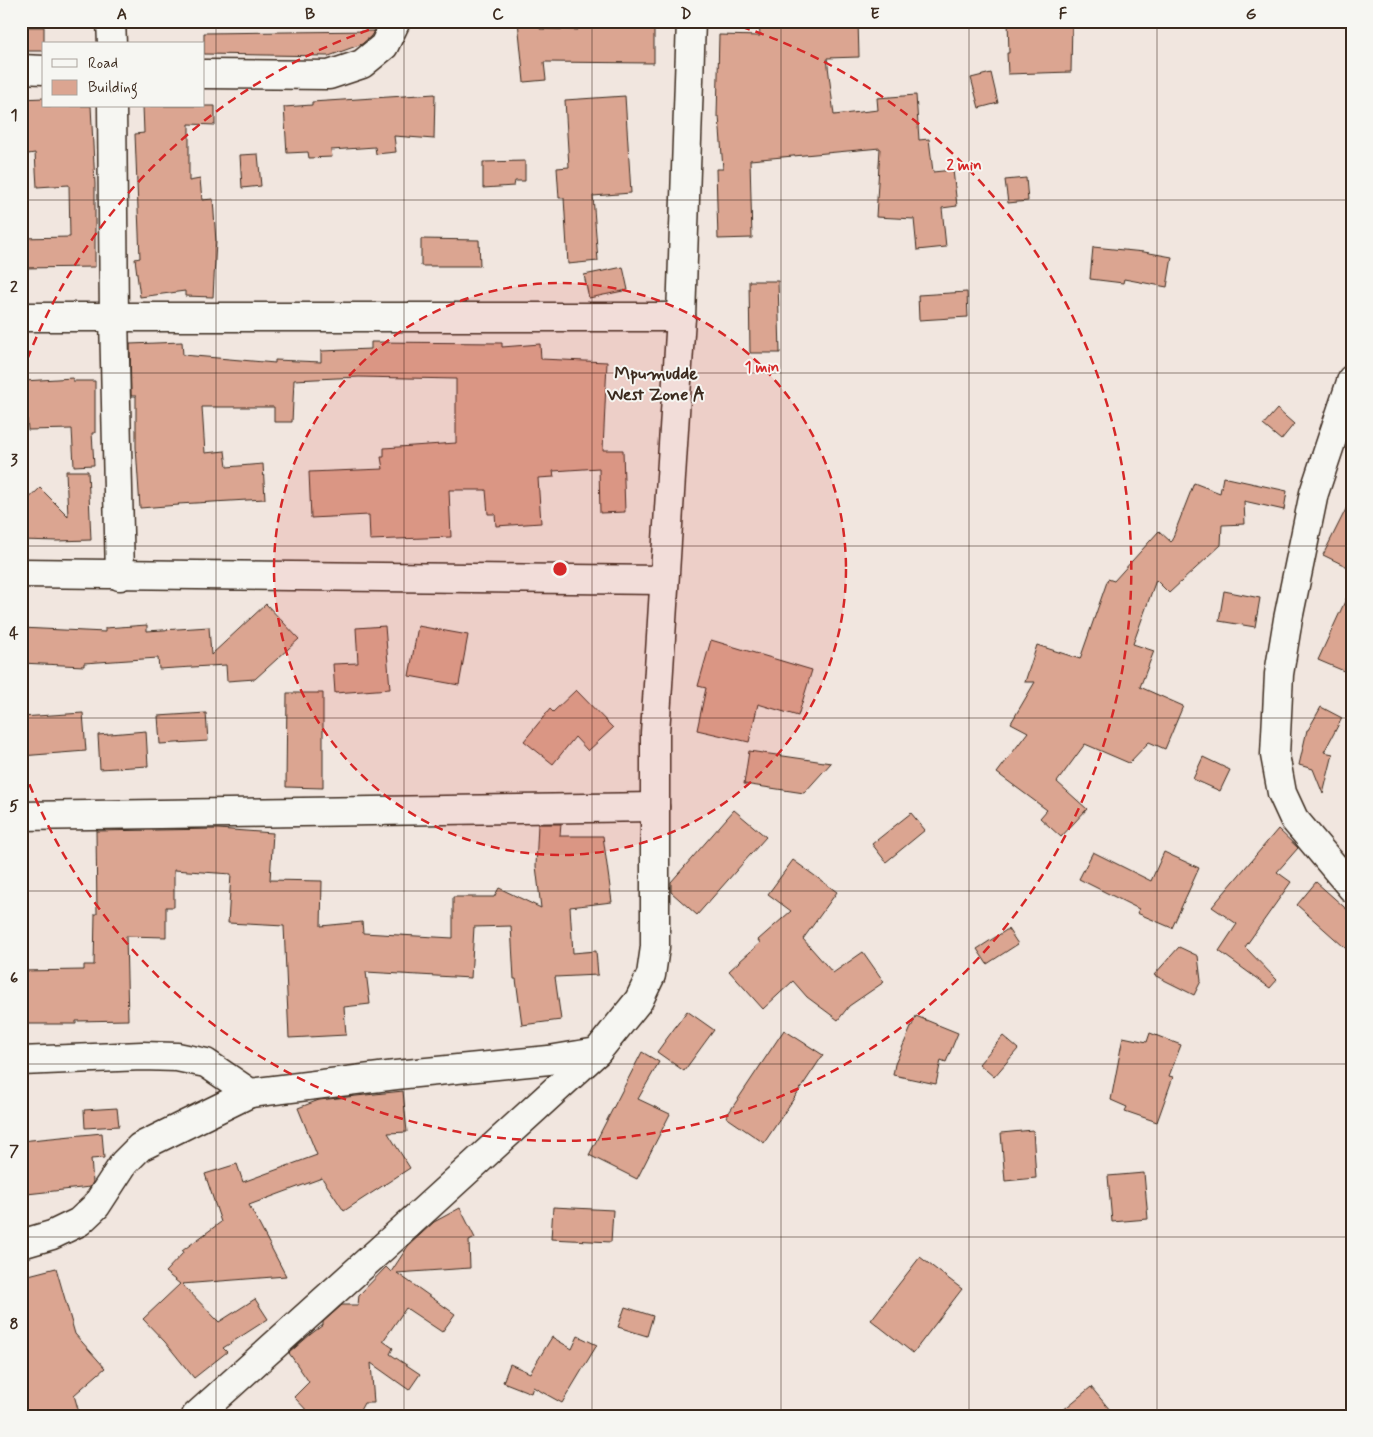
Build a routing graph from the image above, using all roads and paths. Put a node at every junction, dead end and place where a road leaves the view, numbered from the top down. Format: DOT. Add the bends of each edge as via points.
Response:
graph roads {
  1 [pos="111,21"];
  2 [pos="396,21"];
  3 [pos="691,21"];
  4 [pos="112,42"];
  5 [pos="21,69"];
  6 [pos="42,70"];
  7 [pos="205,74"];
  8 [pos="112,108"];
  9 [pos="21,317"];
  10 [pos="681,317"];
  11 [pos="114,318"];
  12 [pos="1352,379"];
  13 [pos="21,573"];
  14 [pos="120,576"];
  15 [pos="663,580"];
  16 [pos="655,807"];
  17 [pos="21,816"];
  18 [pos="1352,888"];
  19 [pos="597,1052"];
  20 [pos="21,1061"];
  21 [pos="250,1093"];
  22 [pos="21,1244"];
  23 [pos="196,1416"];
  1 -- 4 [label="street"];
  2 -- 7 [label="street" via="384,46 362,64 329,75"];
  3 -- 10 [label="street"];
  5 -- 6 [label="street"];
  8 -- 11 [label="street"];
  9 -- 11 [label="street"];
  10 -- 11 [label="street"];
  10 -- 15 [label="street"];
  11 -- 14 [label="street"];
  12 -- 18 [label="street" via="1314,493 1288,619 1279,674 1275,755 1282,794 1294,819"];
  13 -- 14 [label="street"];
  14 -- 15 [label="street"];
  15 -- 16 [label="street" via="655,733"];
  16 -- 17 [label="street"];
  16 -- 19 [label="street" via="655,947 651,975 639,1000"];
  19 -- 21 [label="street"];
  19 -- 23 [label="street"];
  20 -- 21 [label="street" via="177,1057 206,1063"];
  21 -- 22 [label="street" via="140,1147 124,1163 96,1206 79,1222 52,1235"];
}
